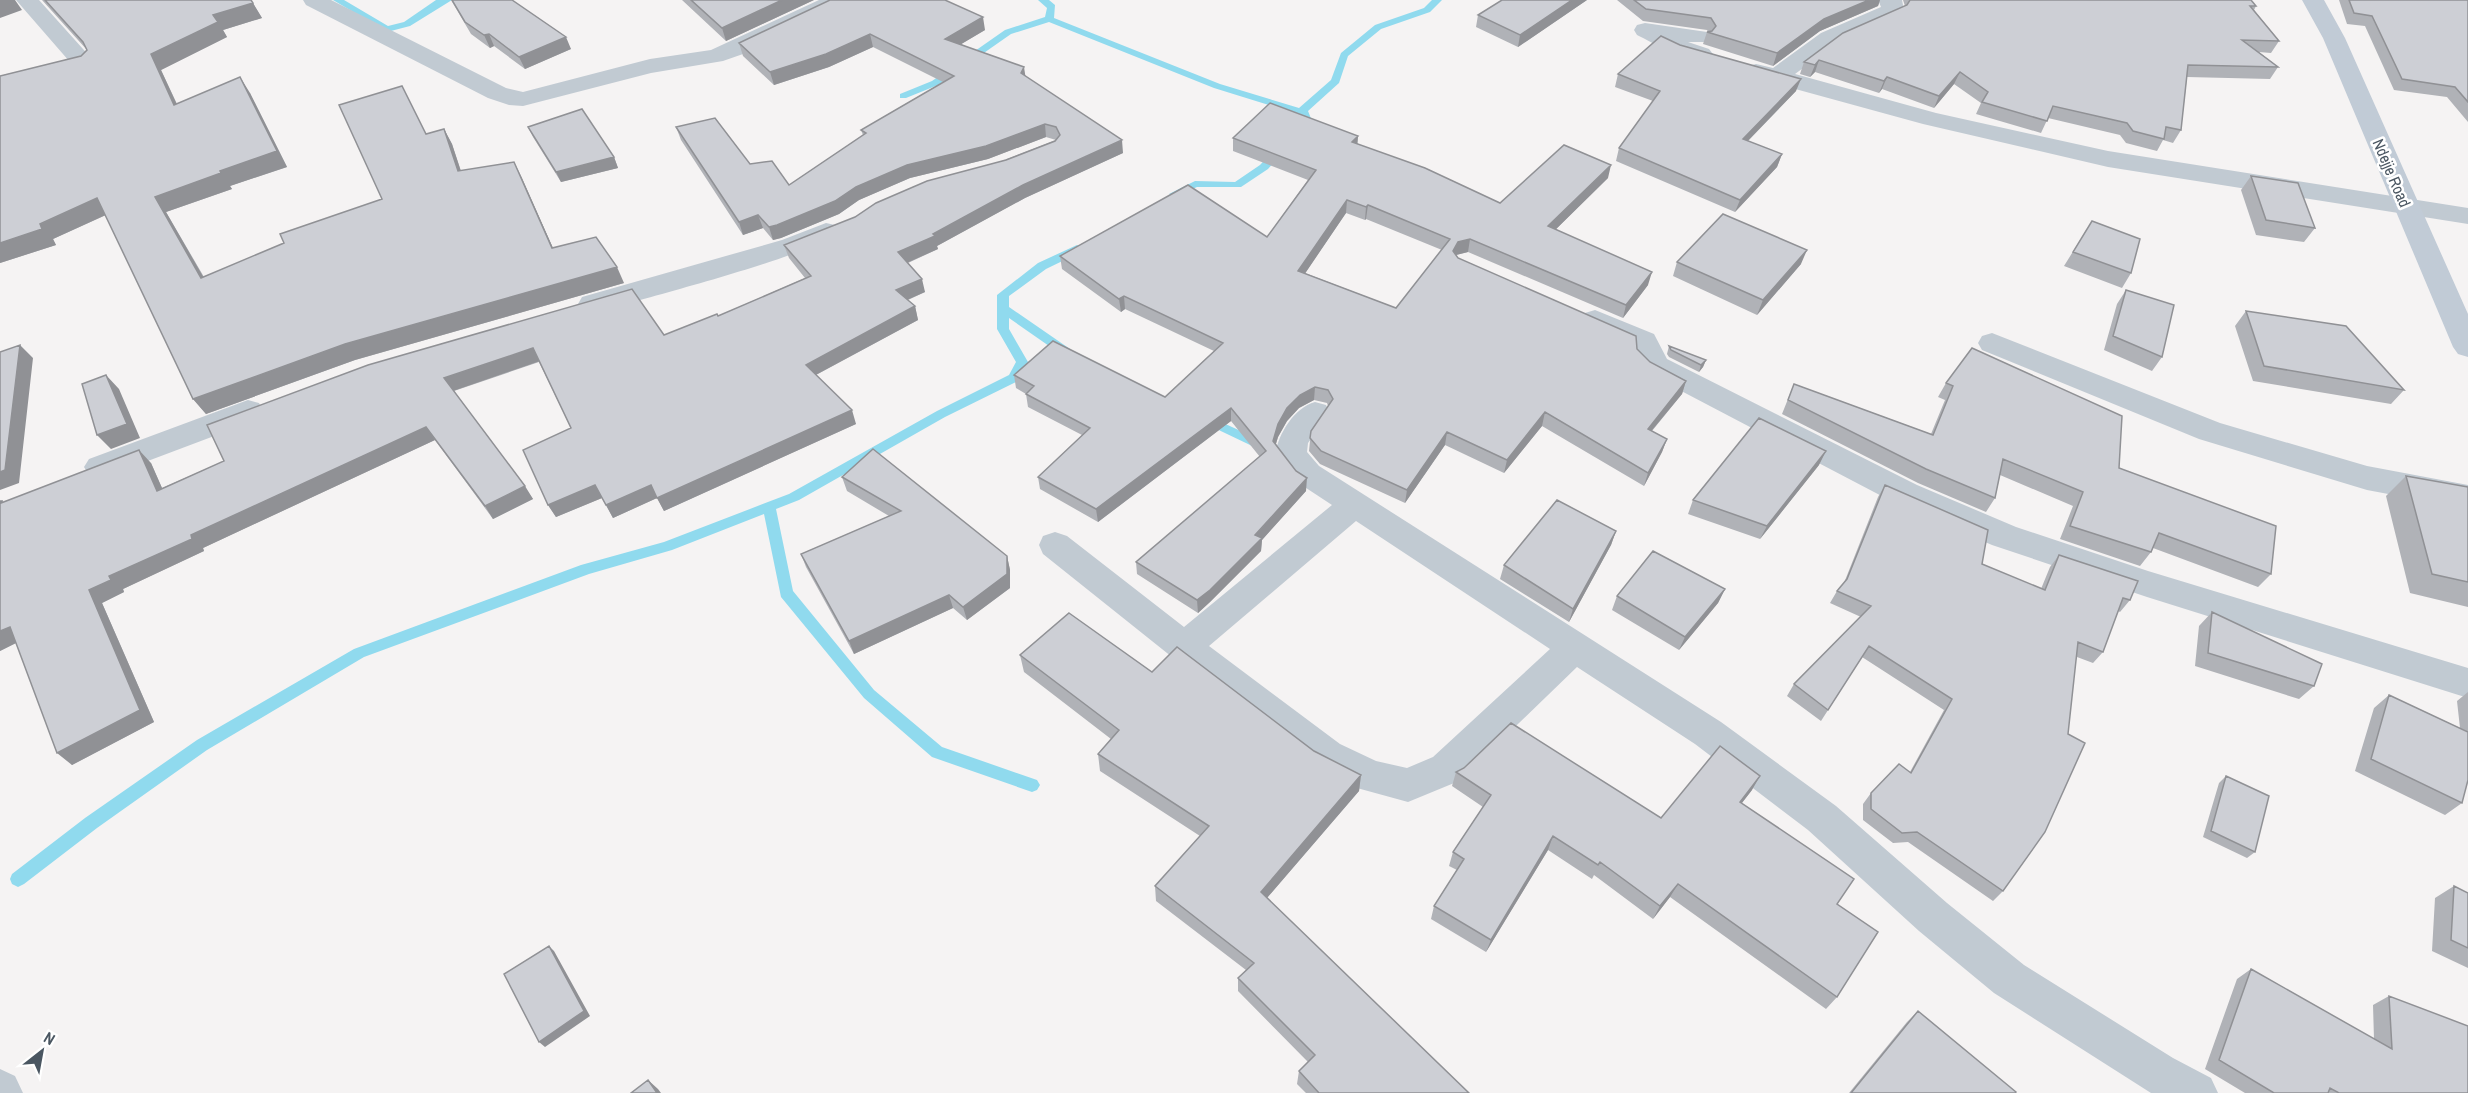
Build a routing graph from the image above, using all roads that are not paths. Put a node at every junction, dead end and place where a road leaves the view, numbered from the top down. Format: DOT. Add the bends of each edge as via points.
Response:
graph roads {
  1 [pos="27,0"];
  2 [pos="314,0"];
  3 [pos="837,0"];
  4 [pos="1888,0"];
  5 [pos="2313,0"];
  6 [pos="1699,37"];
  7 [pos="84,63"];
  8 [pos="1777,78"];
  9 [pos="2406,206"];
  10 [pos="2468,216"];
  11 [pos="849,222"];
  12 [pos="1573,310"];
  13 [pos="568,311"];
  14 [pos="1992,343"];
  15 [pos="2468,347"];
  16 [pos="276,401"];
  17 [pos="1315,412"];
  18 [pos="77,476"];
  19 [pos="2468,497"];
  20 [pos="1355,504"];
  21 [pos="1055,545"];
  22 [pos="1184,647"];
  23 [pos="1575,647"];
  24 [pos="2468,683"];
  25 [pos="2196,1093"];
  1 -- 7 [label="street"];
  2 -- 3 [label="street" via="497,93 523,99 650,66 725,53"];
  4 -- 8 [label="street" via="1893,10 1829,38"];
  5 -- 9 [label="street, Ndejje Road" via="2334,38"];
  6 -- 8 [label="street" via="1645,30 1685,50"];
  8 -- 9 [label="street" via="2108,159"];
  9 -- 10 [label="street"];
  9 -- 15 [label="street, Ndejje Road"];
  11 -- 13 [label="street" via="792,246"];
  12 -- 24 [label="street" via="1644,341 1650,361 1807,445 1905,494 2004,536"];
  14 -- 19 [label="street" via="2210,431 2367,478"];
  16 -- 18 [label="street"];
  17 -- 20 [label="street" via="1293,440 1291,454 1308,474"];
  20 -- 22 [label="street"];
  20 -- 23 [label="street"];
  21 -- 22 [label="street"];
  22 -- 23 [label="street" via="1327,755 1370,776 1408,784 1446,769"];
  23 -- 25 [label="street" via="1708,734 1821,818 2009,979"];
}
